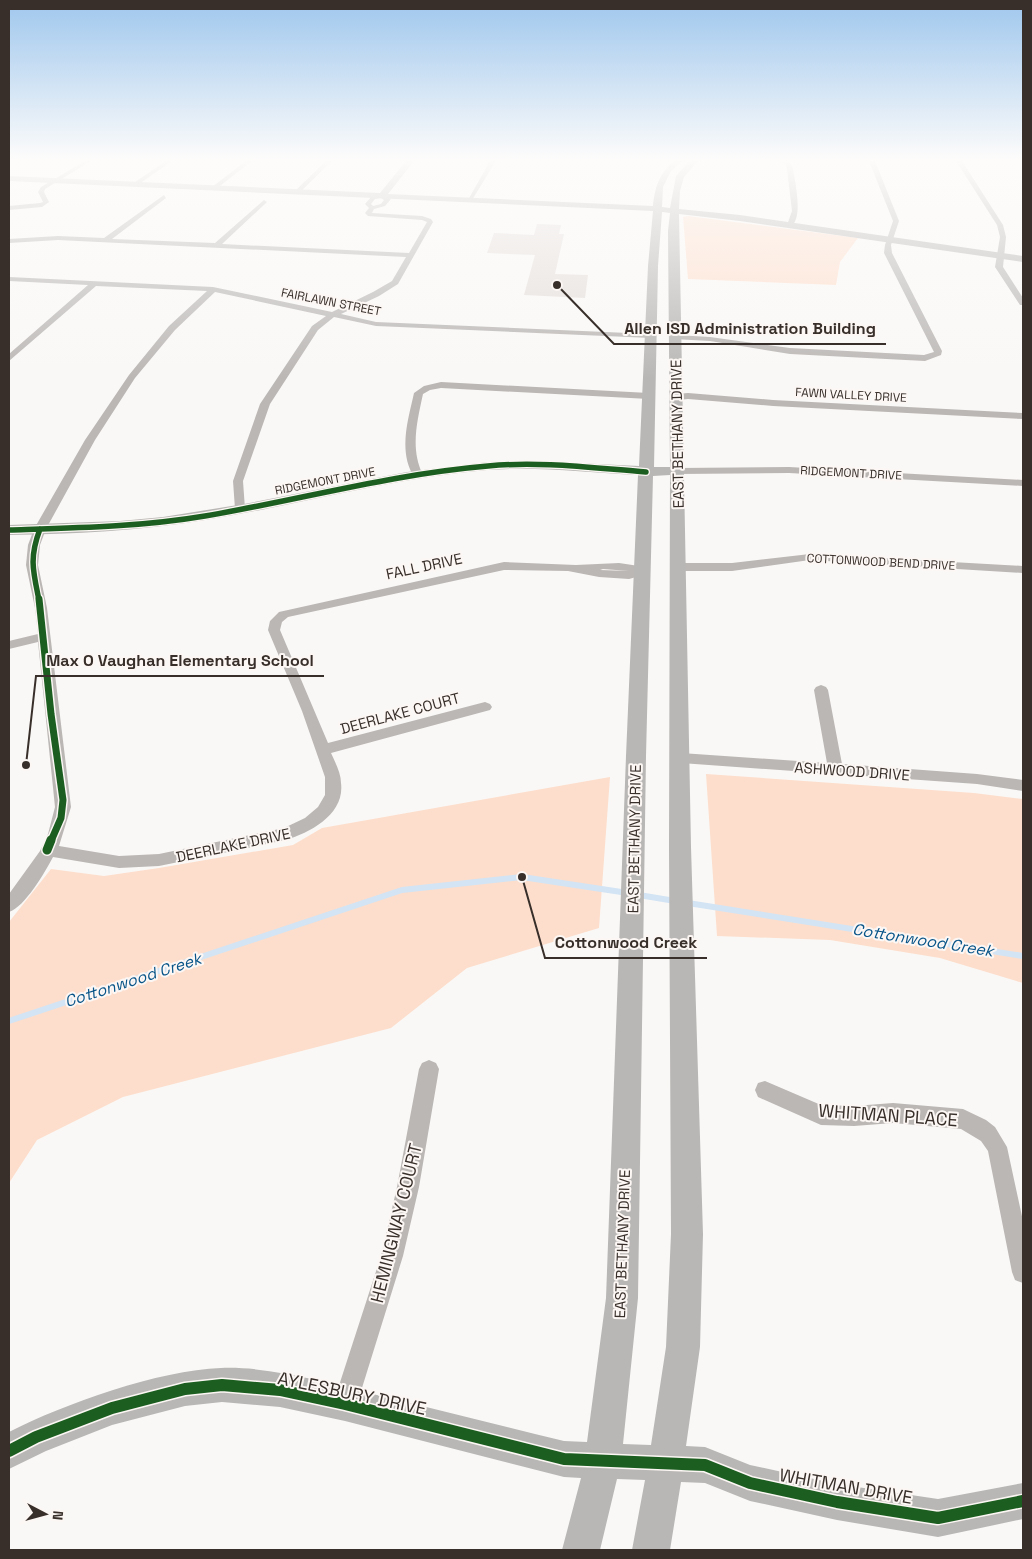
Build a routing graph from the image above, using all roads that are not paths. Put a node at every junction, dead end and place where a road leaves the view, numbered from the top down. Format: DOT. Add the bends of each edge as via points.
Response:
graph roads {
  1 [pos="114,234"];
  2 [pos="229,234"];
  3 [pos="423,234"];
  4 [pos="655,234"];
  5 [pos="673,234"];
  6 [pos="853,234"];
  7 [pos="893,234"];
  8 [pos="1002,234"];
  9 [pos="890,239"];
  10 [pos="106,240"];
  11 [pos="9,241"];
  12 [pos="216,246"];
  13 [pos="411,255"];
  14 [pos="1000,255"];
  15 [pos="1023,259"];
  16 [pos="653,266"];
  17 [pos="675,267"];
  18 [pos="9,279"];
  19 [pos="96,282"];
  20 [pos="213,289"];
  21 [pos="1023,303"];
  22 [pos="332,315"];
  23 [pos="663,337"];
  24 [pos="9,358"];
  25 [pos="663,396"];
  26 [pos="1023,416"];
  27 [pos="678,471"];
  28 [pos="646,472"];
  29 [pos="418,475"];
  30 [pos="1023,483"];
  31 [pos="240,509"];
  32 [pos="40,529"];
  33 [pos="9,530"];
  34 [pos="679,567"];
  35 [pos="1023,570"];
  36 [pos="643,571"];
  37 [pos="279,618"];
  38 [pos="44,637"];
  39 [pos="9,645"];
  40 [pos="821,690"];
  41 [pos="486,707"];
  42 [pos="323,750"];
  43 [pos="681,758"];
  44 [pos="836,770"];
  45 [pos="1023,786"];
  46 [pos="47,850"];
  47 [pos="9,905"];
  48 [pos="429,1069"];
  49 [pos="765,1090"];
  50 [pos="1023,1272"];
  51 [pos="345,1404"];
  52 [pos="9,1451"];
  53 [pos="603,1461"];
  54 [pos="666,1464"];
  55 [pos="1023,1501"];
  56 [pos="581,1550"];
  57 [pos="651,1550"];
  1 -- 10 [label="street"];
  2 -- 12 [label="street"];
  3 -- 13 [label="street"];
  4 -- 16 [label="main road, EAST BETHANY DRIVE"];
  5 -- 17 [label="main road, EAST BETHANY DRIVE"];
  6 -- 9 [label="main road"];
  7 -- 9 [label="street"];
  8 -- 14 [label="street"];
  9 -- 14 [label="main road"];
  9 -- 23 [label="street, FAIRLAWN STREET" via="888,253 938,351 935,356 918,358 790,351 710,339"];
  10 -- 11 [label="street"];
  10 -- 12 [label="street"];
  12 -- 13 [label="street"];
  13 -- 22 [label="street" via="388,288"];
  14 -- 15 [label="main road"];
  14 -- 21 [label="street" via="999,267"];
  16 -- 17 [label="main road"];
  16 -- 23 [label="main road, EAST BETHANY DRIVE"];
  17 -- 23 [label="main road, EAST BETHANY DRIVE"];
  18 -- 19 [label="street, FAIRLAWN STREET"];
  19 -- 20 [label="street, FAIRLAWN STREET"];
  19 -- 24 [label="street"];
  20 -- 22 [label="street, FAIRLAWN STREET"];
  20 -- 32 [label="street" via="172,328 132,377 90,440"];
  22 -- 23 [label="street, FAIRLAWN STREET" via="376,324"];
  22 -- 31 [label="street" via="314,328 265,404 238,481"];
  23 -- 25 [label="main road, EAST BETHANY DRIVE"];
  23 -- 25 [label="main road, EAST BETHANY DRIVE"];
  25 -- 26 [label="street, FAWN VALLEY DRIVE"];
  25 -- 27 [label="main road, EAST BETHANY DRIVE"];
  25 -- 28 [label="main road, EAST BETHANY DRIVE"];
  25 -- 29 [label="street, FAWN VALLEY DRIVE" via="441,385 427,388 419,393 410,450"];
  27 -- 28 [label="main road, RIDGEMONT DRIVE"];
  27 -- 30 [label="street, RIDGEMONT DRIVE" via="789,470"];
  27 -- 34 [label="main road, EAST BETHANY DRIVE"];
  28 -- 29 [label="main road, RIDGEMONT DRIVE" via="522,464"];
  28 -- 36 [label="main road, EAST BETHANY DRIVE"];
  29 -- 31 [label="main road, RIDGEMONT DRIVE"];
  31 -- 32 [label="main road, RIDGEMONT DRIVE" via="163,522"];
  32 -- 33 [label="main road, RIDGEMONT DRIVE"];
  32 -- 38 [label="street" via="32,565"];
  34 -- 35 [label="street, COTTONWOOD BEND DRIVE" via="732,567 810,557"];
  34 -- 36 [label="main road"];
  34 -- 43 [label="main road, EAST BETHANY DRIVE"];
  36 -- 37 [label="street, FALL DRIVE" via="630,575 579,568 504,566 290,612"];
  36 -- 53 [label="main road, EAST BETHANY DRIVE" via="622,1298"];
  37 -- 42 [label="street, DEERLAKE DRIVE" via="274,630"];
  38 -- 39 [label="street"];
  38 -- 46 [label="street" via="63,800 61,818"];
  40 -- 44 [label="street"];
  41 -- 42 [label="street, DEERLAKE COURT"];
  42 -- 46 [label="street, DEERLAKE DRIVE" via="335,785 331,800 321,814 296,831 159,860 119,862"];
  43 -- 44 [label="street, ASHWOOD DRIVE"];
  43 -- 54 [label="main road, EAST BETHANY DRIVE" via="687,1234 683,1347"];
  44 -- 45 [label="street, ASHWOOD DRIVE" via="977,779"];
  46 -- 47 [label="street"];
  48 -- 51 [label="street, HEMINGWAY COURT" via="392,1256"];
  49 -- 50 [label="street, WHITMAN PLACE" via="821,1115 893,1113 963,1119 979,1127 997,1148"];
  51 -- 52 [label="main road, AYLESBURY DRIVE" via="280,1390 222,1385 184,1389 112,1408 36,1437"];
  51 -- 53 [label="main road, AYLESBURY DRIVE" via="564,1459"];
  53 -- 54 [label="main road, AYLESBURY DRIVE"];
  53 -- 56 [label="main road, EAST BETHANY DRIVE"];
  54 -- 55 [label="main road, WHITMAN DRIVE" via="705,1466 750,1484 938,1518"];
  54 -- 57 [label="main road, EAST BETHANY DRIVE"];
}
